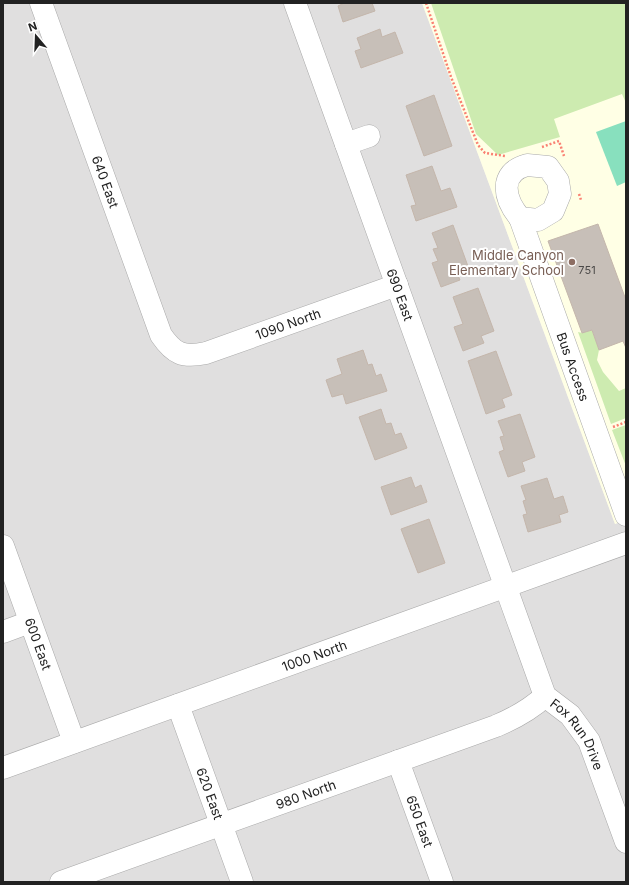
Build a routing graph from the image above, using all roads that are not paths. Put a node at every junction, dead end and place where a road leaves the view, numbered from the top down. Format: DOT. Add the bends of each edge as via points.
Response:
graph roads {
  1 [pos="41,3"];
  2 [pos="295,3"];
  3 [pos="369,136"];
  4 [pos="346,144"];
  5 [pos="520,218"];
  6 [pos="397,285"];
  7 [pos="179,354"];
  8 [pos="626,515"];
  9 [pos="626,543"];
  10 [pos="3,546"];
  11 [pos="506,587"];
  12 [pos="30,622"];
  13 [pos="3,632"];
  14 [pos="545,696"];
  15 [pos="178,705"];
  16 [pos="74,742"];
  17 [pos="398,761"];
  18 [pos="3,768"];
  19 [pos="221,824"];
  20 [pos="626,842"];
  21 [pos="61,882"];
  22 [pos="242,882"];
  23 [pos="442,882"];
  1 -- 7 [label="street, 640 East" via="161,335 168,347"];
  2 -- 4 [label="street, 690 East"];
  3 -- 4 [label="street"];
  4 -- 6 [label="street, 690 East"];
  5 -- 8 [label="street, Bus Access"];
  6 -- 7 [label="street, 1090 North" via="206,353 193,356"];
  6 -- 11 [label="street, 690 East"];
  9 -- 11 [label="street, 1000 North"];
  10 -- 12 [label="street, 600 East"];
  11 -- 14 [label="street, Fox Run Drive"];
  11 -- 15 [label="street, 1000 North"];
  12 -- 13 [label="street"];
  12 -- 16 [label="street, 600 East"];
  14 -- 17 [label="street, 980 North" via="533,708 516,718"];
  14 -- 20 [label="street, Fox Run Drive" via="570,715 589,741"];
  15 -- 16 [label="street, 1000 North"];
  15 -- 19 [label="street, 620 East"];
  16 -- 18 [label="street, 1000 North"];
  17 -- 19 [label="street, 980 North"];
  17 -- 23 [label="street, 650 East"];
  19 -- 21 [label="street, 980 North"];
  19 -- 22 [label="street, 620 East"];
}
